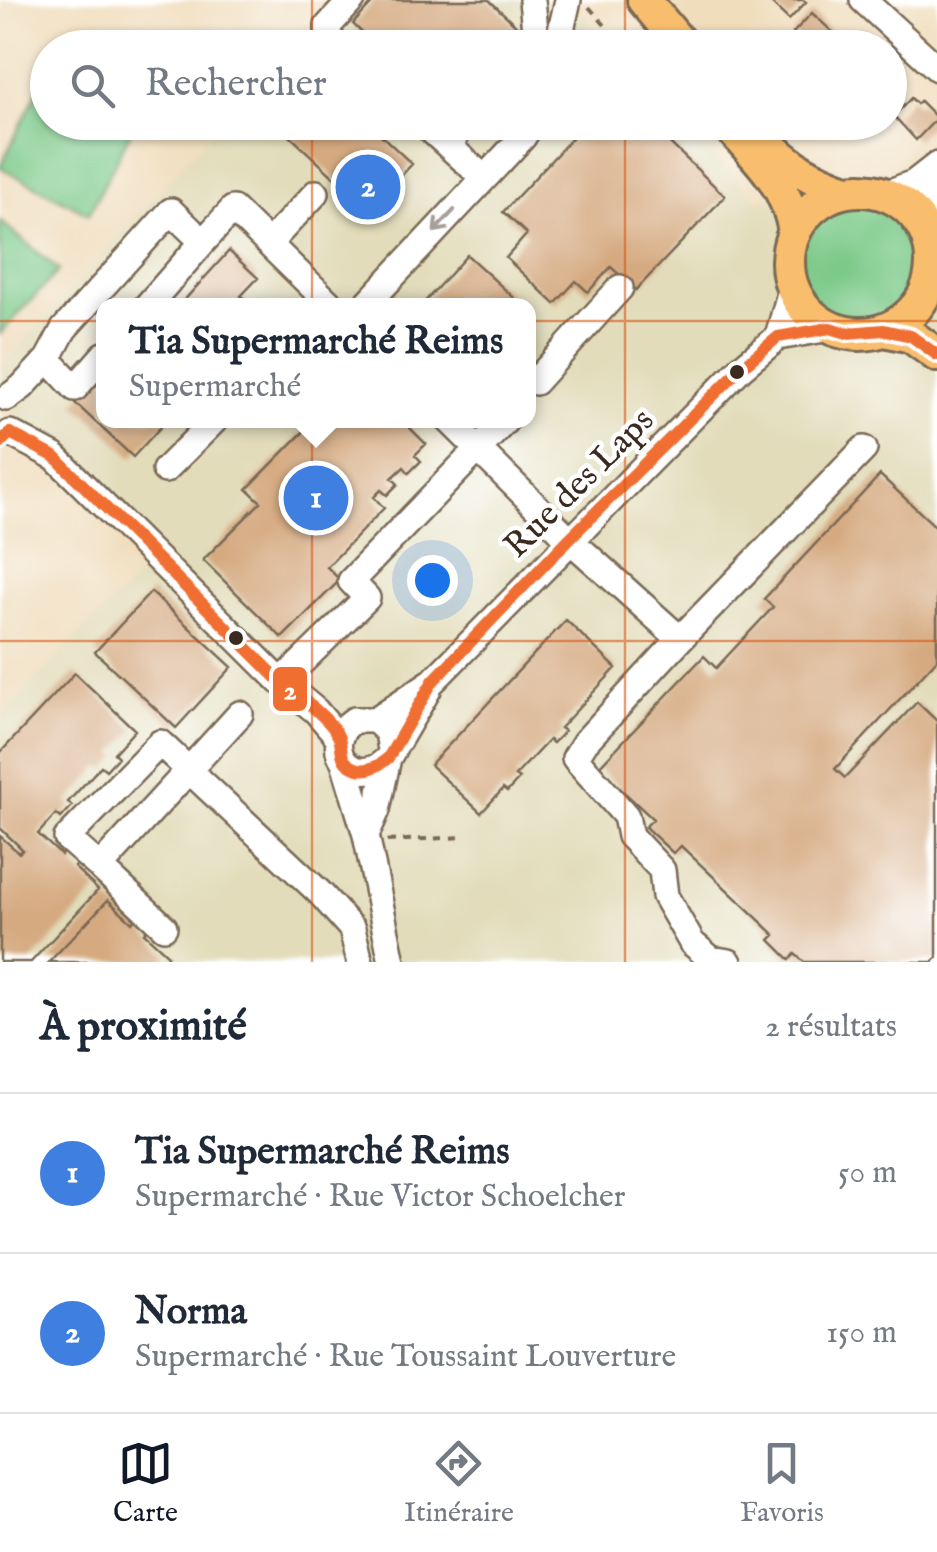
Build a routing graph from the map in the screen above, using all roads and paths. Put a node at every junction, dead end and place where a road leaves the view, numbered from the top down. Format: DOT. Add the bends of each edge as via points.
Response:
graph roads {
  1 [pos="352,0"];
  2 [pos="532,0"];
  3 [pos="568,0"];
  4 [pos="583,0"];
  5 [pos="618,0"];
  6 [pos="644,0"];
  7 [pos="864,0"];
  8 [pos="328,30"];
  9 [pos="535,30"];
  10 [pos="561,30"];
  11 [pos="609,30"];
  12 [pos="642,30"];
  13 [pos="669,30"];
  14 [pos="896,30"];
  15 [pos="907,40"];
  16 [pos="937,68"];
  17 [pos="443,140"];
  18 [pos="452,140"];
  19 [pos="519,140"];
  20 [pos="741,140"];
  21 [pos="765,140"];
  22 [pos="448,144"];
  23 [pos="937,167"];
  24 [pos="484,178"];
  25 [pos="847,191"];
  26 [pos="316,193"];
  27 [pos="884,194"];
  28 [pos="794,231"];
  29 [pos="930,236"];
  30 [pos="203,242"];
  31 [pos="269,243"];
  32 [pos="792,286"];
  33 [pos="620,288"];
  34 [pos="933,291"];
  35 [pos="154,298"];
  36 [pos="325,298"];
  37 [pos="372,298"];
  38 [pos="830,328"];
  39 [pos="884,330"];
  40 [pos="778,337"];
  41 [pos="937,355"];
  42 [pos="48,359"];
  43 [pos="96,364"];
  44 [pos="536,381"];
  45 [pos="4,395"];
  46 [pos="207,428"];
  47 [pos="457,428"];
  48 [pos="499,428"];
  49 [pos="5,438"];
  50 [pos="864,449"];
  51 [pos="478,450"];
  52 [pos="165,470"];
  53 [pos="569,539"];
  54 [pos="680,639"];
  55 [pos="432,681"];
  56 [pos="281,682"];
  57 [pos="240,714"];
  58 [pos="353,735"];
  59 [pos="390,754"];
  60 [pos="188,770"];
  61 [pos="464,837"];
  62 [pos="367,839"];
  63 [pos="100,868"];
  64 [pos="164,927"];
  65 [pos="692,943"];
  66 [pos="360,962"];
  67 [pos="392,962"];
  68 [pos="674,962"];
  69 [pos="729,962"];
  1 -- 8 [label="street"];
  2 -- 9 [label="street"];
  3 -- 10 [label="street"];
  4 -- 11 [label="path"];
  5 -- 12 [label="main road"];
  6 -- 13 [label="main road"];
  7 -- 14 [label="street"];
  15 -- 16 [label="street"];
  17 -- 22 [label="street"];
  18 -- 22 [label="street"];
  19 -- 24 [label="street"];
  20 -- 28 [label="main road" via="781,186"];
  21 -- 25 [label="main road" via="818,181"];
  22 -- 24 [label="street"];
  23 -- 27 [label="street"];
  23 -- 29 [label="street"];
  24 -- 37 [label="street, one-way"];
  25 -- 27 [label="main road"];
  25 -- 28 [label="main road" via="807,212"];
  26 -- 31 [label="street"];
  27 -- 29 [label="main road" via="914,214"];
  28 -- 32 [label="main road"];
  29 -- 34 [label="main road"];
  30 -- 31 [label="street" via="233,209"];
  30 -- 35 [label="street"];
  30 -- 42 [label="street" via="172,212 64,329"];
  31 -- 36 [label="street"];
  32 -- 38 [label="main road" via="800,303"];
  32 -- 40 [label="street"];
  33 -- 44 [label="street"];
  34 -- 39 [label="main road"];
  38 -- 39 [label="main road"];
  38 -- 40 [label="street"];
  39 -- 41 [label="main road" via="911,336"];
  40 -- 53 [label="street, Rue des Laps"];
  42 -- 43 [label="street" via="75,388"];
  42 -- 45 [label="street" via="22,388"];
  45 -- 49 [label="street" via="14,411"];
  46 -- 52 [label="street"];
  47 -- 51 [label="street"];
  48 -- 51 [label="street"];
  49 -- 56 [label="street" via="55,458"];
  50 -- 54 [label="street"];
  51 -- 53 [label="street"];
  51 -- 56 [label="street" via="351,582 367,598"];
  53 -- 54 [label="street"];
  53 -- 55 [label="street, Rue des Laps"];
  54 -- 65 [label="street" via="575,758 662,870 665,896"];
  55 -- 58 [label="street, Rue des Laps"];
  55 -- 59 [label="street, Rue des Laps"];
  56 -- 58 [label="street"];
  57 -- 60 [label="street"];
  58 -- 59 [label="street" via="388,732"];
  58 -- 59 [label="street" via="355,770 380,767"];
  58 -- 62 [label="street, Rue des Laps"];
  59 -- 62 [label="street, Rue des Laps"];
  60 -- 63 [label="street"];
  60 -- 63 [label="street" via="160,743 67,838"];
  60 -- 66 [label="street" via="342,917"];
  61 -- 62 [label="path"];
  62 -- 67 [label="street, Rue des Laps"];
  63 -- 64 [label="street"];
  65 -- 68 [label="street"];
  65 -- 69 [label="street" via="711,959"];
}
